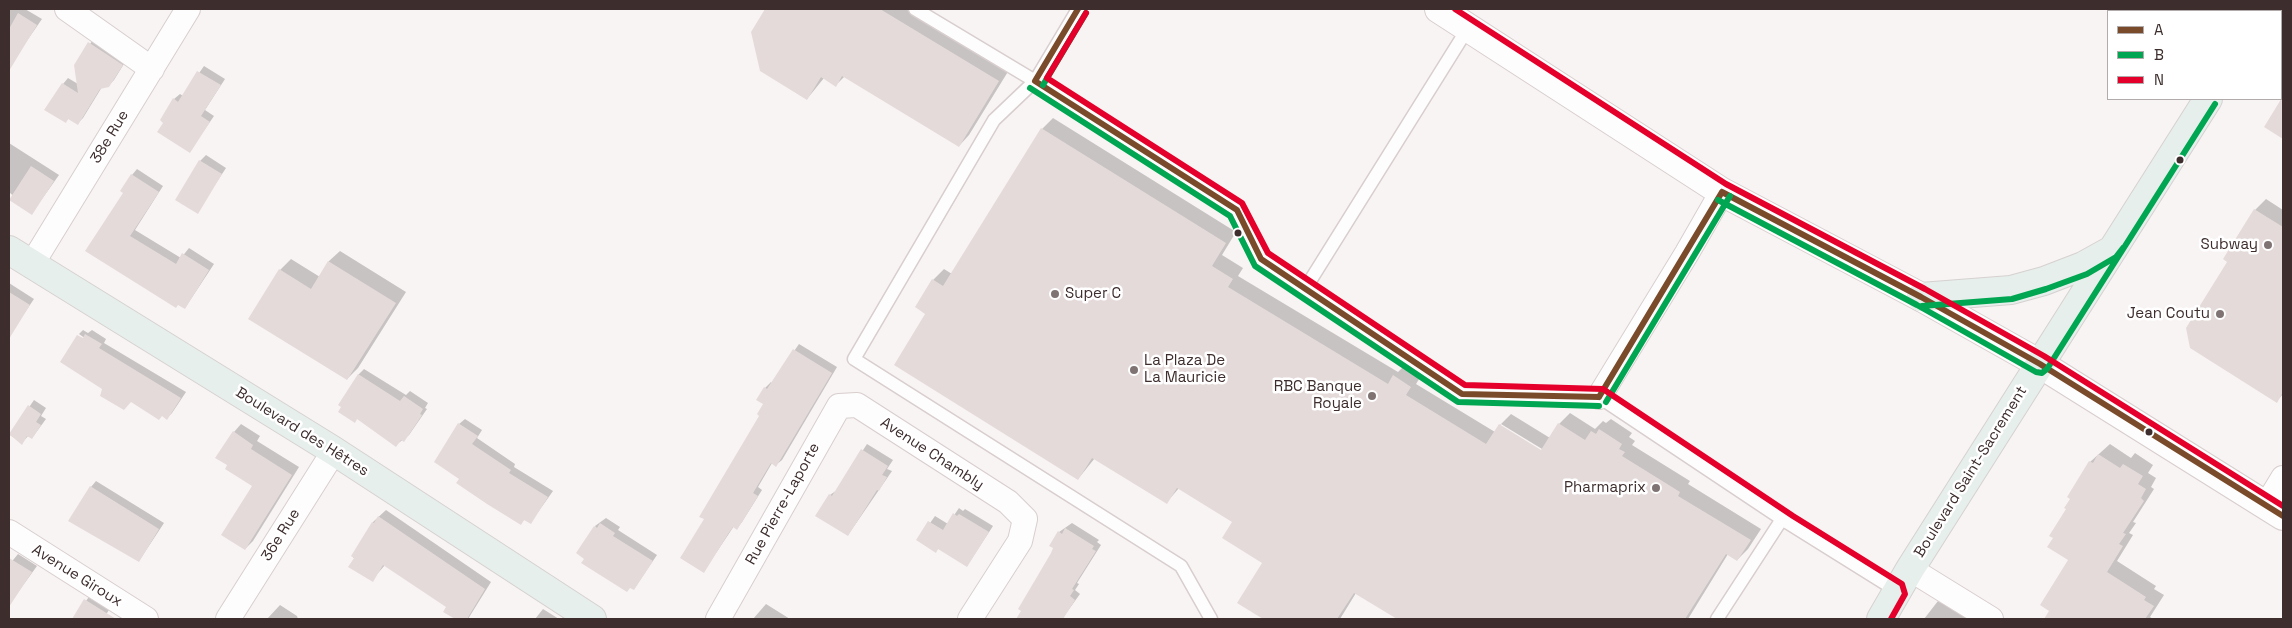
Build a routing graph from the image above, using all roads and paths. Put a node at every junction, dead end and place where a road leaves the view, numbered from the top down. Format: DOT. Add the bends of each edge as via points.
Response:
graph roads {
  1 [pos="67,9"];
  2 [pos="188,9"];
  3 [pos="915,9"];
  4 [pos="1078,9"];
  5 [pos="1438,9"];
  6 [pos="1468,28"];
  7 [pos="152,69"];
  8 [pos="1035,81"];
  9 [pos="2207,100"];
  10 [pos="1722,192"];
  11 [pos="9,250"];
  12 [pos="2112,250"];
  13 [pos="32,264"];
  14 [pos="1305,289"];
  15 [pos="1921,297"];
  16 [pos="2040,364"];
  17 [pos="1599,398"];
  18 [pos="857,405"];
  19 [pos="334,451"];
  20 [pos="2283,478"];
  21 [pos="2275,511"];
  22 [pos="1782,519"];
  23 [pos="9,532"];
  24 [pos="1903,580"];
  25 [pos="146,619"];
  26 [pos="228,619"];
  27 [pos="592,619"];
  28 [pos="718,619"];
  29 [pos="970,619"];
  30 [pos="1211,619"];
  31 [pos="1717,619"];
  32 [pos="1881,619"];
  33 [pos="1991,619"];
  1 -- 7 [label="street"];
  2 -- 7 [label="street, 38e Rue"];
  3 -- 8 [label="lane"];
  4 -- 8 [label="lane"];
  5 -- 6 [label="street"];
  6 -- 10 [label="street"];
  6 -- 14 [label="lane"];
  7 -- 13 [label="street, 38e Rue"];
  8 -- 14 [label="lane" via="1237,210 1261,259"];
  8 -- 30 [label="lane" via="994,120 854,359 1181,566"];
  9 -- 12 [label="main road, Boulevard Saint-Sacrement"];
  10 -- 15 [label="street"];
  10 -- 17 [label="street"];
  11 -- 13 [label="main road, Boulevard des Hêtres"];
  12 -- 15 [label="main road" via="2058,276 2011,290"];
  12 -- 16 [label="main road, Boulevard Saint-Sacrement"];
  13 -- 19 [label="main road, Boulevard des Hêtres"];
  14 -- 17 [label="lane" via="1462,394"];
  15 -- 16 [label="street"];
  16 -- 21 [label="street"];
  16 -- 24 [label="main road, Boulevard Saint-Sacrement"];
  17 -- 22 [label="lane"];
  18 -- 28 [label="street, Rue Pierre-Laporte" via="838,406"];
  18 -- 29 [label="street, Avenue Chambly" via="1008,502 1024,519 1020,541"];
  19 -- 26 [label="street, 36e Rue"];
  19 -- 27 [label="main road, Boulevard des Hêtres"];
  20 -- 21 [label="street"];
  22 -- 24 [label="lane"];
  22 -- 31 [label="lane"];
  23 -- 25 [label="street, Avenue Giroux"];
  24 -- 32 [label="main road, Boulevard Saint-Sacrement"];
  24 -- 33 [label="street"];
}
